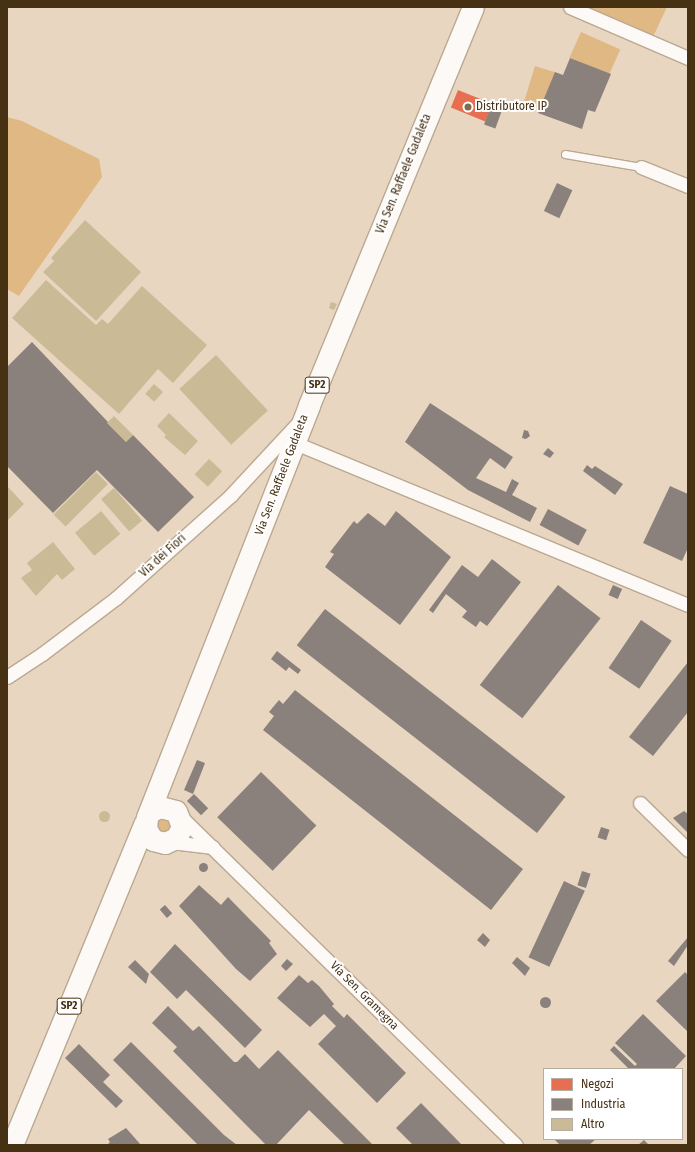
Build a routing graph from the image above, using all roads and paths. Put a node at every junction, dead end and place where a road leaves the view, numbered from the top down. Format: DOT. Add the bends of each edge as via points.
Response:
graph roads {
  1 [pos="473,7"];
  2 [pos="570,7"];
  3 [pos="688,58"];
  4 [pos="565,154"];
  5 [pos="641,167"];
  6 [pos="688,186"];
  7 [pos="304,416"];
  8 [pos="295,443"];
  9 [pos="688,605"];
  10 [pos="7,678"];
  11 [pos="167,766"];
  12 [pos="640,803"];
  13 [pos="175,812"];
  14 [pos="148,818"];
  15 [pos="165,842"];
  16 [pos="213,847"];
  17 [pos="688,850"];
  18 [pos="126,867"];
  19 [pos="12,1145"];
  20 [pos="516,1145"];
  1 -- 7 [label="main road, Via Sen. Raffaele Gadaleta / SP2"];
  2 -- 3 [label="street"];
  4 -- 5 [label="lane"];
  5 -- 6 [label="street"];
  7 -- 8 [label="main road, Via Sen. Raffaele Gadaleta / SP2"];
  7 -- 10 [label="street, Via dei Fiori" via="231,495 116,598"];
  8 -- 9 [label="street"];
  8 -- 11 [label="main road, Via Sen. Raffaele Gadaleta / SP2"];
  11 -- 13 [label="main road, Via Sen. Raffaele Gadaleta / SP2"];
  11 -- 14 [label="main road, Via Sen. Raffaele Gadaleta / SP2"];
  12 -- 17 [label="street"];
  13 -- 14 [label="main road" via="160,807"];
  13 -- 15 [label="main road, Via Sen. Raffaele Gadaleta" via="180,833"];
  13 -- 16 [label="street, Via Sen. Gramegna"];
  14 -- 15 [label="main road" via="148,835"];
  14 -- 18 [label="main road, Via Sen. Raffaele Gadaleta / SP2"];
  15 -- 16 [label="street"];
  15 -- 18 [label="main road, Via Sen. Raffaele Gadaleta / SP2"];
  16 -- 20 [label="street, Via Sen. Gramegna"];
  18 -- 19 [label="main road, Via Sen. Raffaele Gadaleta / SP2"];
}
